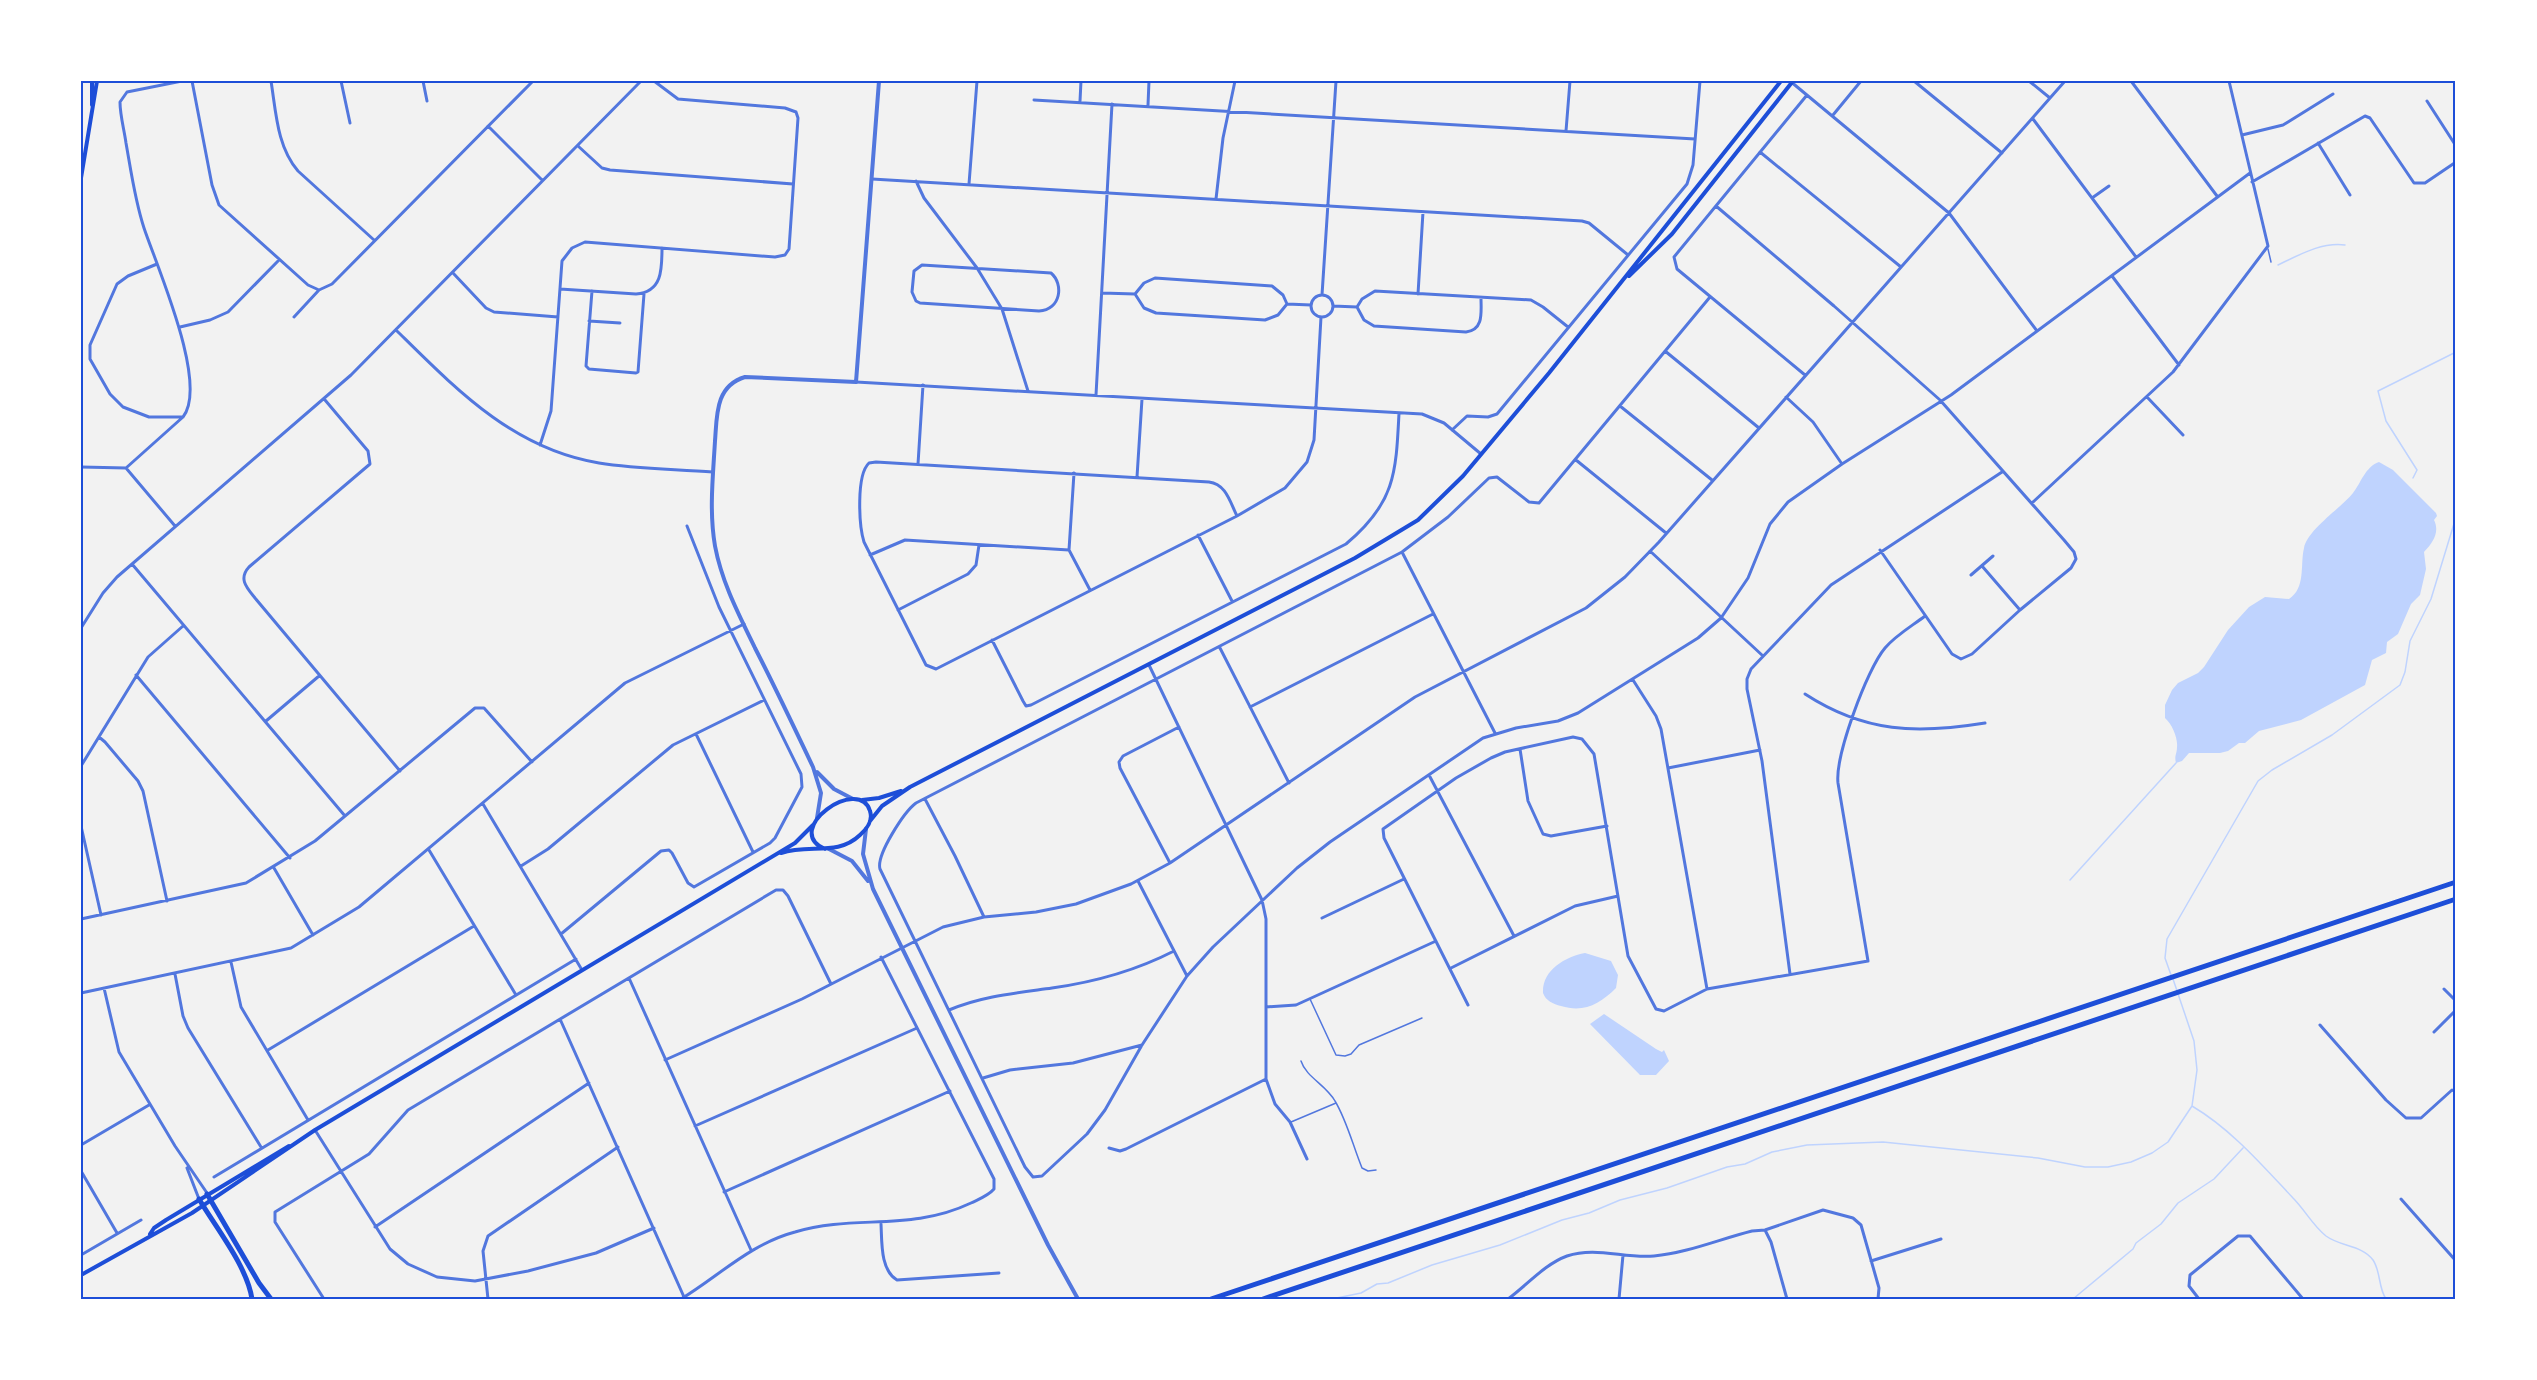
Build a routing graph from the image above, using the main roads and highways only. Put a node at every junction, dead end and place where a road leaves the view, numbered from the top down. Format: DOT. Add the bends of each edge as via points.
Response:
graph roads {
  1 [pos="92,81"];
  2 [pos="97,81"];
  3 [pos="1781,81"];
  4 [pos="1792,81"];
  5 [pos="92,109"];
  6 [pos="81,178"];
  7 [pos="1622,282"];
  8 [pos="910,787"];
  9 [pos="859,800"];
  10 [pos="870,821"];
  11 [pos="813,825"];
  12 [pos="827,849"];
  13 [pos="772,856"];
  14 [pos="2456,882"];
  15 [pos="2456,900"];
  16 [pos="298,1142"];
  17 [pos="207,1194"];
  18 [pos="200,1199"];
  19 [pos="211,1201"];
  20 [pos="203,1206"];
  21 [pos="150,1234"];
  22 [pos="81,1275"];
  23 [pos="252,1299"];
  24 [pos="272,1299"];
  25 [pos="1211,1299"];
  26 [pos="1263,1299"];
  1 -- 5 [label="main road"];
  2 -- 5 [label="main road"];
  3 -- 7 [label="main road"];
  4 -- 7 [label="main road" via="1672,234"];
  5 -- 6 [label="main road"];
  7 -- 8 [label="main road" via="1481,454 1418,520 1344,564"];
  8 -- 9 [label="main road" via="879,798"];
  8 -- 10 [label="main road" via="884,804"];
  9 -- 10 [label="main road" via="869,808"];
  9 -- 11 [label="main road" via="831,806"];
  10 -- 12 [label="main road" via="850,843"];
  11 -- 12 [label="main road" via="813,840"];
  11 -- 13 [label="main road" via="802,838"];
  12 -- 13 [label="main road" via="800,848"];
  13 -- 16 [label="main road"];
  14 -- 25 [label="highway"];
  15 -- 26 [label="highway"];
  16 -- 17 [label="main road"];
  16 -- 19 [label="main road"];
  17 -- 18 [label="main road"];
  17 -- 19 [label="highway"];
  18 -- 20 [label="highway"];
  18 -- 21 [label="main road"];
  19 -- 20 [label="main road"];
  19 -- 24 [label="highway"];
  20 -- 21 [label="main road"];
  20 -- 23 [label="highway" via="242,1270"];
  21 -- 22 [label="main road"];
}
